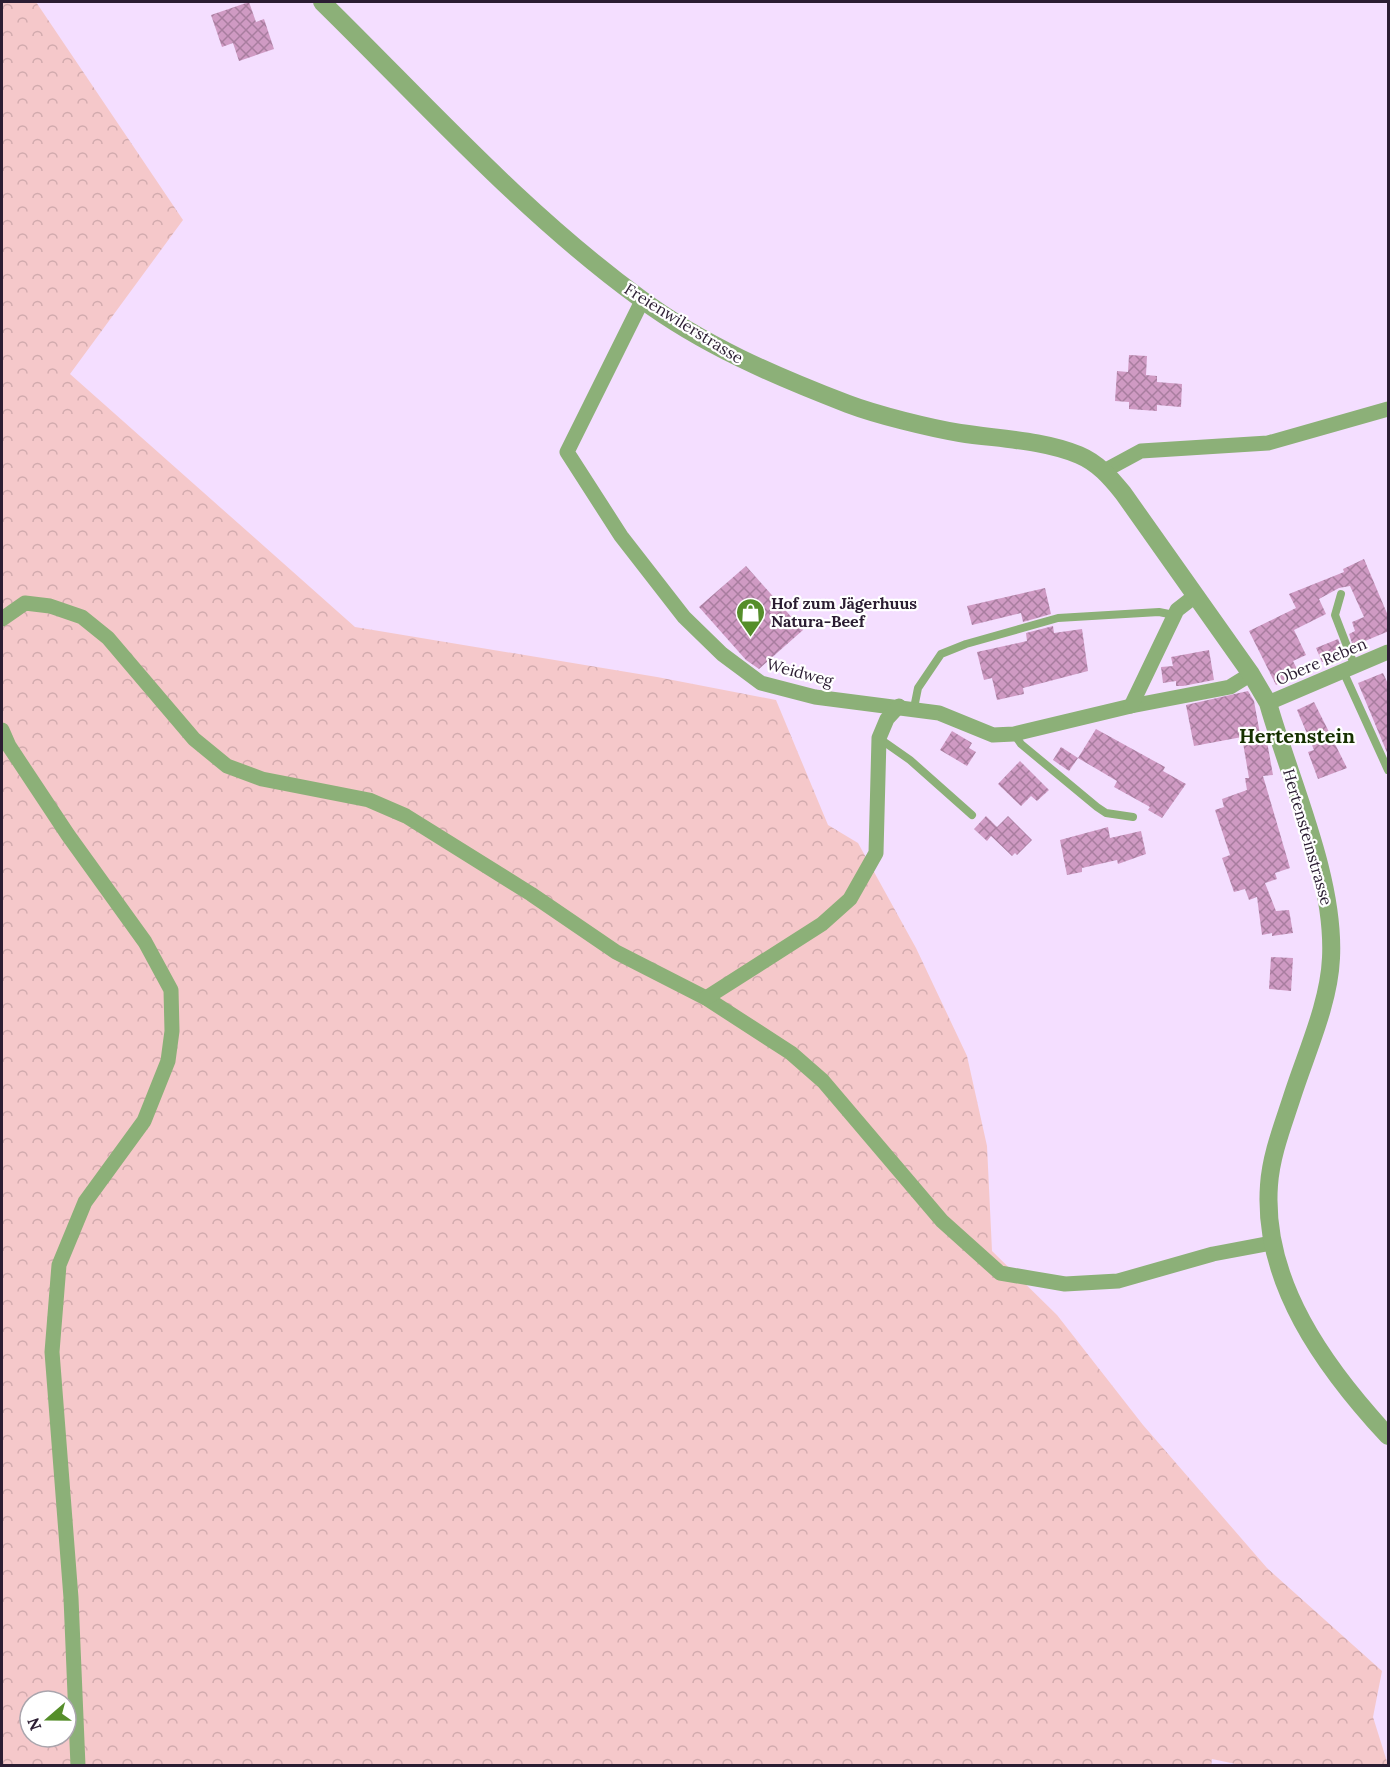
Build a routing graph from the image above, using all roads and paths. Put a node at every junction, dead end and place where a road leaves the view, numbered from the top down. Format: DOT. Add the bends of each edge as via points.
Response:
graph roads {
  1 [pos="322,2"];
  2 [pos="642,301"];
  3 [pos="1389,409"];
  4 [pos="1104,471"];
  5 [pos="1341,594"];
  6 [pos="1195,596"];
  7 [pos="1174,615"];
  8 [pos="2,619"];
  9 [pos="1389,652"];
  10 [pos="1349,669"];
  11 [pos="1251,674"];
  12 [pos="1268,703"];
  13 [pos="1131,706"];
  14 [pos="906,707"];
  15 [pos="2,730"];
  16 [pos="1014,734"];
  17 [pos="879,738"];
  18 [pos="1389,770"];
  19 [pos="972,815"];
  20 [pos="1133,817"];
  21 [pos="706,998"];
  22 [pos="1271,1243"];
  23 [pos="1389,1436"];
  24 [pos="78,1766"];
  1 -- 2 [label="street, Freienwilerstrasse" via="522,200"];
  2 -- 4 [label="street, Freienwilerstrasse" via="738,359 851,405 956,432 1036,444 1080,456"];
  2 -- 14 [label="street, Weidweg" via="567,452 576,469 621,536 684,617 722,654 761,683 815,697"];
  3 -- 4 [label="street" via="1268,443 1141,451"];
  4 -- 6 [label="street, Hertensteinstrasse"];
  5 -- 10 [label="lane" via="1335,615"];
  6 -- 7 [label="street"];
  6 -- 11 [label="street, Hertensteinstrasse"];
  7 -- 13 [label="street"];
  7 -- 14 [label="lane" via="1159,612 1058,618 966,644 941,654"];
  8 -- 21 [label="street" via="25,603 50,606 82,617 108,638 194,739 227,766 262,779 369,800 406,816 616,952"];
  9 -- 10 [label="street, Obere Reben"];
  10 -- 12 [label="street, Obere Reben"];
  10 -- 18 [label="lane"];
  11 -- 12 [label="street, Hertensteinstrasse"];
  11 -- 13 [label="street, Weidweg" via="1230,687"];
  12 -- 22 [label="street, Hertensteinstrasse" via="1329,904 1332,937 1327,983 1271,1174"];
  13 -- 16 [label="street, Weidweg"];
  14 -- 16 [label="street, Weidweg" via="939,713 993,735"];
  14 -- 17 [label="street" via="887,719"];
  15 -- 24 [label="street" via="9,747 68,835 145,942 171,990 168,1060 144,1121 85,1202 59,1265 52,1352 71,1598"];
  16 -- 20 [label="lane" via="1097,807 1106,813"];
  17 -- 19 [label="lane"];
  17 -- 21 [label="street" via="876,854 850,899 822,924"];
  21 -- 22 [label="street" via="791,1053 823,1081 942,1221 1000,1273 1065,1284 1118,1281 1213,1254"];
  22 -- 23 [label="street, Hertensteinstrasse" via="1287,1294 1308,1331 1334,1370"];
}
